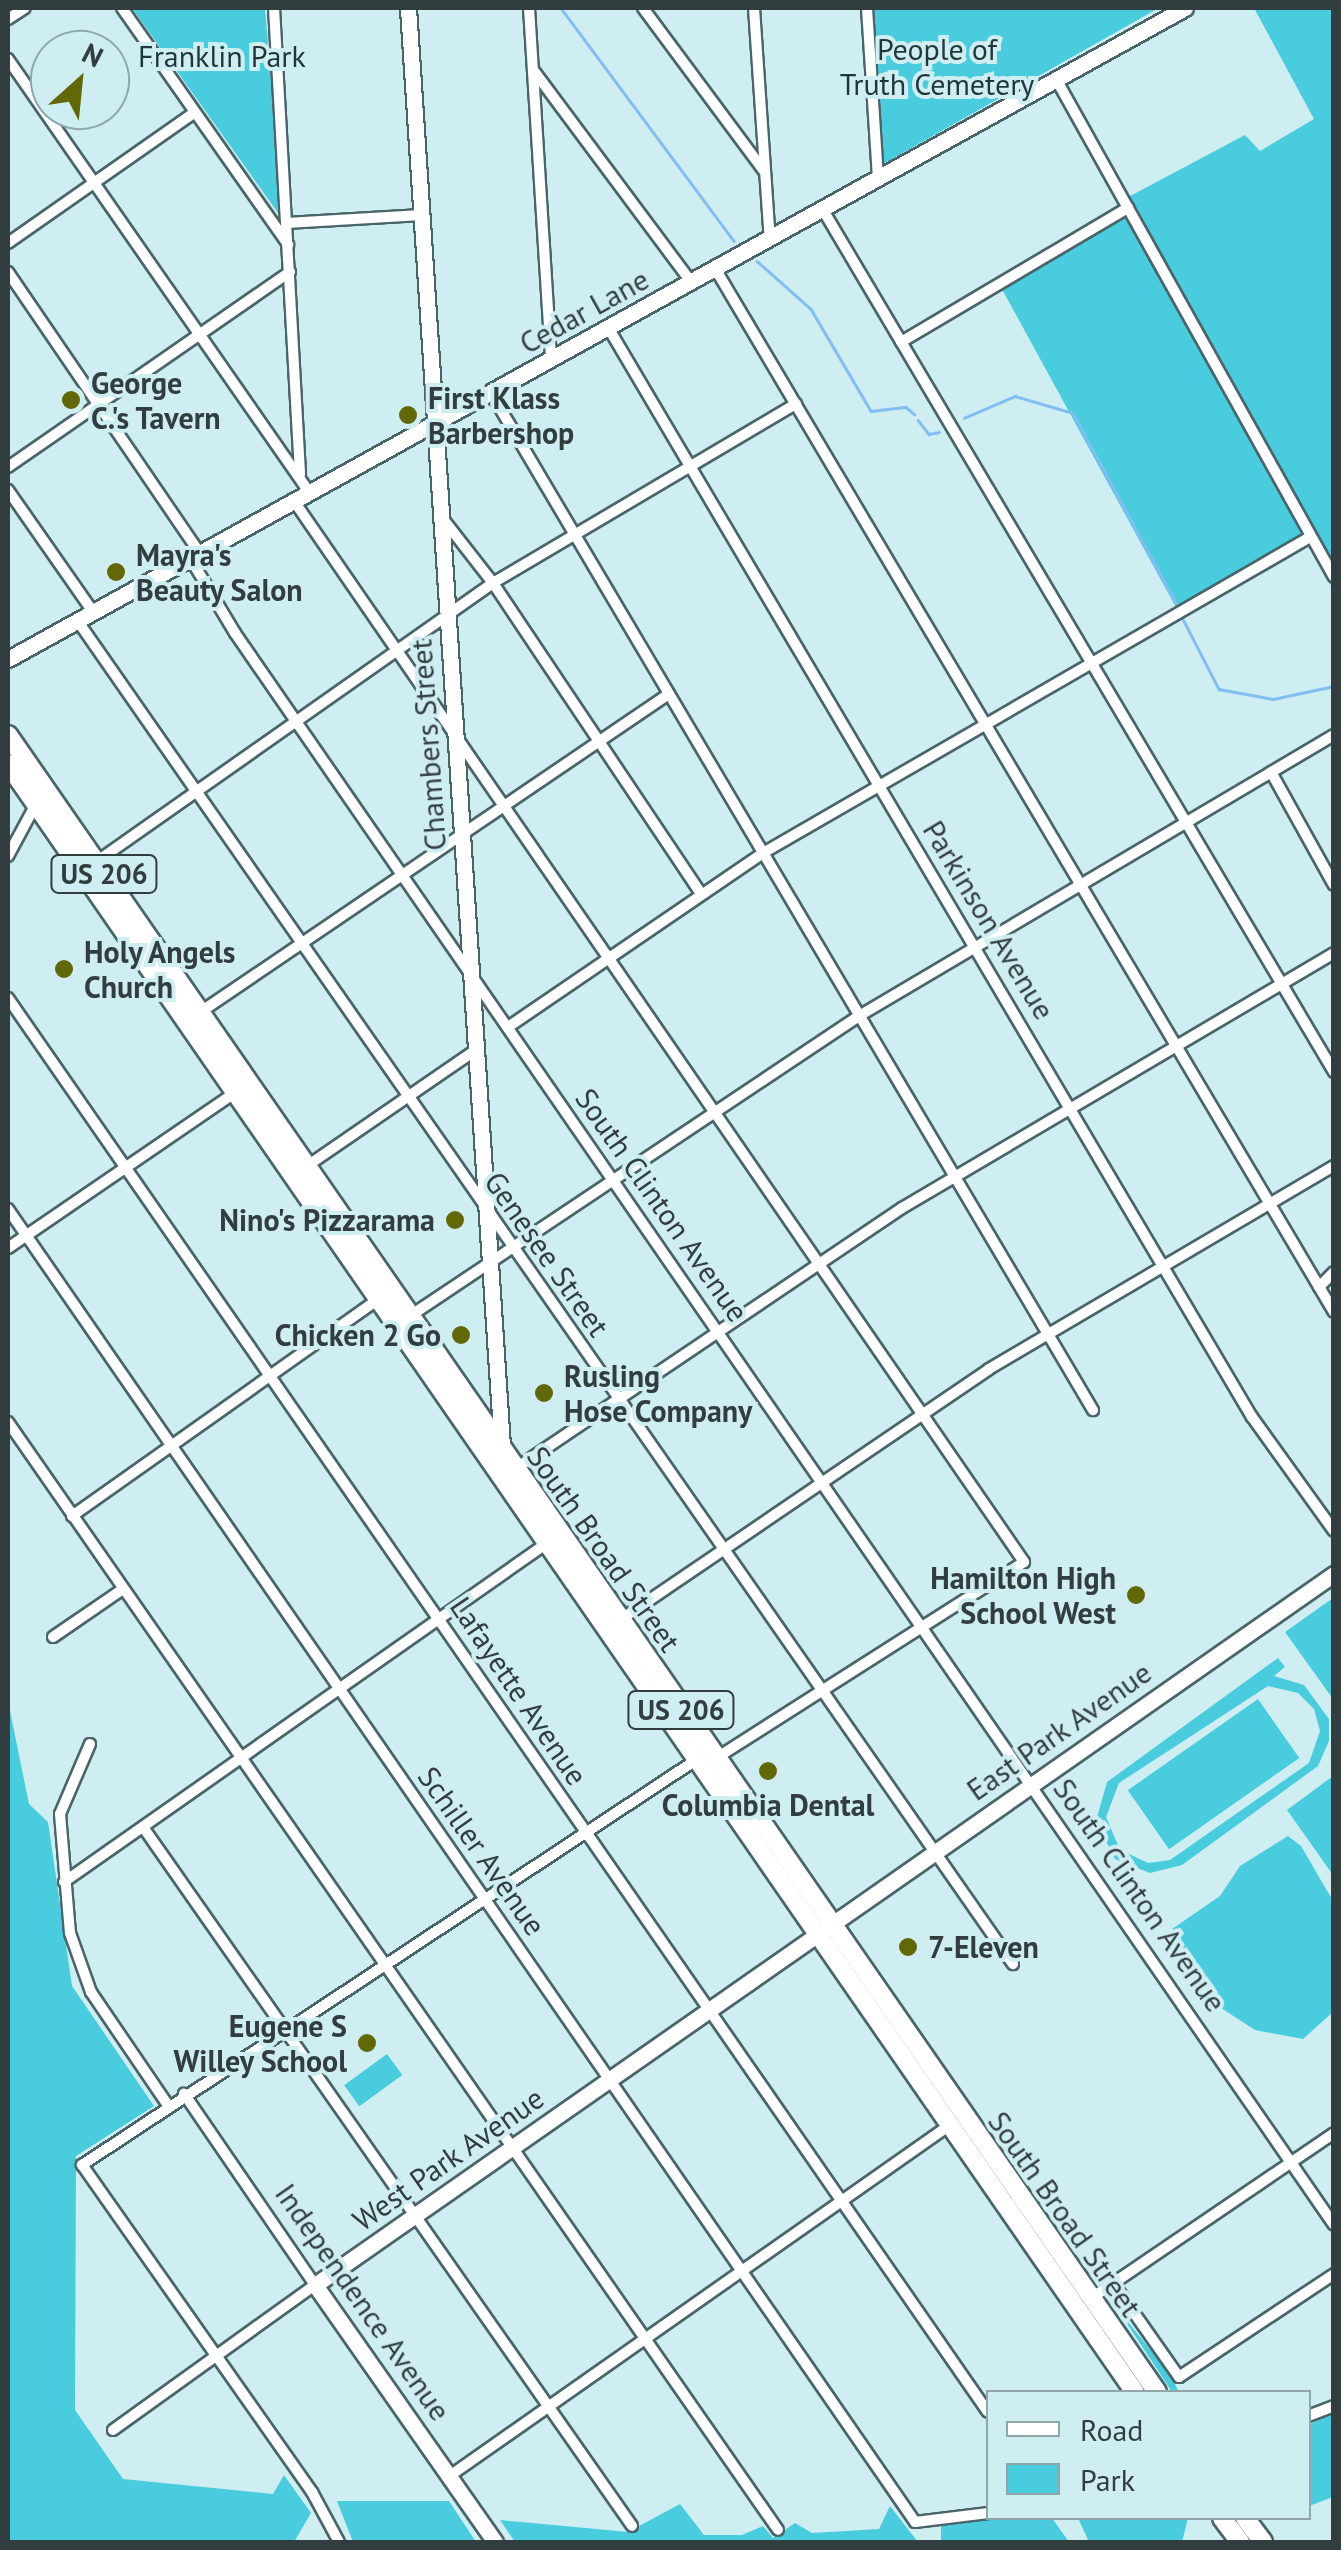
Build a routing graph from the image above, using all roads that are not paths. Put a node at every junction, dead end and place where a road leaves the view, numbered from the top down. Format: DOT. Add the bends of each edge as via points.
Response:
graph roads {
  1 [pos="25,8"];
  2 [pos="122,8"];
  3 [pos="274,8"];
  4 [pos="408,8"];
  5 [pos="529,8"];
  6 [pos="643,8"];
  7 [pos="754,8"];
  8 [pos="867,8"];
  9 [pos="1185,8"];
  10 [pos="8,20"];
  11 [pos="8,59"];
  12 [pos="533,70"];
  13 [pos="1056,80"];
  14 [pos="194,114"];
  15 [pos="764,171"];
  16 [pos="878,179"];
  17 [pos="94,184"];
  18 [pos="1128,208"];
  19 [pos="823,210"];
  20 [pos="420,215"];
  21 [pos="287,223"];
  22 [pos="770,240"];
  23 [pos="8,243"];
  24 [pos="288,244"];
  25 [pos="716,270"];
  26 [pos="8,272"];
  27 [pos="290,272"];
  28 [pos="692,283"];
  29 [pos="609,329"];
  30 [pos="199,334"];
  31 [pos="901,342"];
  32 [pos="551,360"];
  33 [pos="492,393"];
  34 [pos="98,404"];
  35 [pos="796,404"];
  36 [pos="434,423"];
  37 [pos="692,466"];
  38 [pos="8,468"];
  39 [pos="300,474"];
  40 [pos="8,490"];
  41 [pos="302,496"];
  42 [pos="439,515"];
  43 [pos="574,530"];
  44 [pos="1310,537"];
  45 [pos="195,555"];
  46 [pos="1334,576"];
  47 [pos="493,583"];
  48 [pos="93,612"];
  49 [pos="446,615"];
  50 [pos="77,620"];
  51 [pos="397,653"];
  52 [pos="8,659"];
  53 [pos="1091,659"];
  54 [pos="669,694"];
  55 [pos="985,721"];
  56 [pos="297,722"];
  57 [pos="8,735"];
  58 [pos="1334,735"];
  59 [pos="455,736"];
  60 [pos="597,738"];
  61 [pos="8,764"];
  62 [pos="1271,772"];
  63 [pos="880,784"];
  64 [pos="197,792"];
  65 [pos="36,804"];
  66 [pos="505,808"];
  67 [pos="1185,823"];
  68 [pos="462,837"];
  69 [pos="763,853"];
  70 [pos="8,856"];
  71 [pos="96,862"];
  72 [pos="404,877"];
  73 [pos="1081,884"];
  74 [pos="1334,885"];
  75 [pos="700,892"];
  76 [pos="302,942"];
  77 [pos="976,947"];
  78 [pos="1334,954"];
  79 [pos="609,959"];
  80 [pos="472,974"];
  81 [pos="1281,985"];
  82 [pos="8,998"];
  83 [pos="859,1016"];
  84 [pos="193,1017"];
  85 [pos="508,1027"];
  86 [pos="1177,1047"];
  87 [pos="476,1050"];
  88 [pos="1334,1072"];
  89 [pos="242,1088"];
  90 [pos="408,1097"];
  91 [pos="1071,1109"];
  92 [pos="715,1112"];
  93 [pos="126,1165"];
  94 [pos="307,1166"];
  95 [pos="1334,1166"];
  96 [pos="955,1177"];
  97 [pos="614,1180"];
  98 [pos="1269,1202"];
  99 [pos="8,1208"];
  100 [pos="487,1211"];
  101 [pos="26,1235"];
  102 [pos="8,1248"];
  103 [pos="512,1248"];
  104 [pos="490,1262"];
  105 [pos="819,1264"];
  106 [pos="1164,1264"];
  107 [pos="1334,1272"];
  108 [pos="1319,1287"];
  109 [pos="385,1295"];
  110 [pos="1334,1312"];
  111 [pos="409,1316"];
  112 [pos="720,1332"];
  113 [pos="1048,1334"];
  114 [pos="270,1374"];
  115 [pos="616,1397"];
  116 [pos="1093,1410"];
  117 [pos="922,1414"];
  118 [pos="8,1422"];
  119 [pos="172,1448"];
  120 [pos="502,1450"];
  121 [pos="509,1474"];
  122 [pos="822,1482"];
  123 [pos="526,1499"];
  124 [pos="72,1516"];
  125 [pos="1334,1531"];
  126 [pos="547,1542"];
  127 [pos="721,1550"];
  128 [pos="1334,1574"];
  129 [pos="122,1589"];
  130 [pos="438,1617"];
  131 [pos="620,1620"];
  132 [pos="924,1627"];
  133 [pos="53,1637"];
  134 [pos="338,1687"];
  135 [pos="821,1692"];
  136 [pos="90,1744"];
  137 [pos="238,1756"];
  138 [pos="706,1760"];
  139 [pos="1032,1783"];
  140 [pos="143,1827"];
  141 [pos="586,1834"];
  142 [pos="931,1854"];
  143 [pos="64,1882"];
  144 [pos="484,1899"];
  145 [pos="823,1930"];
  146 [pos="385,1964"];
  147 [pos="1013,1964"];
  148 [pos="708,2009"];
  149 [pos="285,2028"];
  150 [pos="609,2080"];
  151 [pos="184,2094"];
  152 [pos="166,2104"];
  153 [pos="950,2125"];
  154 [pos="1334,2133"];
  155 [pos="512,2150"];
  156 [pos="1292,2161"];
  157 [pos="844,2204"];
  158 [pos="417,2214"];
  159 [pos="1334,2225"];
  160 [pos="743,2272"];
  161 [pos="1334,2274"];
  162 [pos="1112,2283"];
  163 [pos="316,2285"];
  164 [pos="1083,2304"];
  165 [pos="645,2340"];
  166 [pos="218,2357"];
  167 [pos="1134,2390"];
  168 [pos="1154,2390"];
  169 [pos="548,2407"];
  170 [pos="986,2409"];
  171 [pos="114,2430"];
  172 [pos="451,2475"];
  173 [pos="986,2513"];
  174 [pos="1224,2520"];
  175 [pos="1246,2520"];
  176 [pos="632,2526"];
  177 [pos="778,2530"];
  178 [pos="339,2542"];
  179 [pos="495,2542"];
  180 [pos="1240,2542"];
  181 [pos="1263,2542"];
  1 -- 10 [label="street"];
  2 -- 14 [label="street"];
  3 -- 21 [label="street"];
  4 -- 20 [label="street, Chambers Street"];
  5 -- 12 [label="street"];
  6 -- 15 [label="street"];
  7 -- 15 [label="street"];
  8 -- 16 [label="street"];
  9 -- 13 [label="street, Cedar Lane"];
  11 -- 17 [label="street"];
  12 -- 28 [label="street"];
  12 -- 32 [label="street"];
  13 -- 16 [label="street, Cedar Lane"];
  13 -- 18 [label="street"];
  14 -- 17 [label="street"];
  14 -- 24 [label="street"];
  15 -- 22 [label="street"];
  16 -- 19 [label="street, Cedar Lane"];
  17 -- 23 [label="street"];
  17 -- 30 [label="street"];
  18 -- 31 [label="street"];
  18 -- 44 [label="street"];
  19 -- 22 [label="street, Cedar Lane"];
  19 -- 31 [label="street"];
  20 -- 21 [label="street"];
  20 -- 36 [label="street, Chambers Street"];
  21 -- 24 [label="street"];
  22 -- 25 [label="street, Cedar Lane"];
  24 -- 27 [label="street"];
  25 -- 28 [label="street, Cedar Lane"];
  25 -- 35 [label="street"];
  26 -- 34 [label="street, South Clinton Avenue"];
  27 -- 30 [label="street"];
  27 -- 39 [label="street"];
  28 -- 29 [label="street, Cedar Lane"];
  29 -- 32 [label="street, Cedar Lane"];
  29 -- 37 [label="street, Parkinson Avenue"];
  30 -- 34 [label="street"];
  30 -- 39 [label="street"];
  31 -- 53 [label="street"];
  32 -- 33 [label="street, Cedar Lane"];
  33 -- 36 [label="street, Cedar Lane"];
  33 -- 43 [label="street"];
  34 -- 38 [label="street"];
  34 -- 45 [label="street, South Clinton Avenue"];
  35 -- 37 [label="street"];
  35 -- 55 [label="street"];
  36 -- 41 [label="street, Cedar Lane"];
  36 -- 42 [label="street, Chambers Street"];
  37 -- 43 [label="street"];
  37 -- 63 [label="street, Parkinson Avenue"];
  39 -- 41 [label="street"];
  40 -- 48 [label="street"];
  41 -- 45 [label="street, Cedar Lane"];
  41 -- 51 [label="street"];
  42 -- 47 [label="street"];
  42 -- 49 [label="street, Chambers Street"];
  43 -- 47 [label="street"];
  43 -- 54 [label="street"];
  44 -- 46 [label="street"];
  44 -- 53 [label="street"];
  45 -- 48 [label="street, Cedar Lane"];
  45 -- 56 [label="street, South Clinton Avenue"];
  47 -- 49 [label="street"];
  47 -- 60 [label="street"];
  48 -- 50 [label="street, Cedar Lane"];
  49 -- 51 [label="street"];
  49 -- 59 [label="street, Chambers Street"];
  50 -- 52 [label="street, Cedar Lane"];
  50 -- 64 [label="street, Genesee Street"];
  51 -- 56 [label="street"];
  51 -- 59 [label="street"];
  53 -- 55 [label="street"];
  53 -- 67 [label="street"];
  54 -- 60 [label="street"];
  54 -- 69 [label="street"];
  55 -- 63 [label="street"];
  55 -- 73 [label="street"];
  56 -- 64 [label="street"];
  56 -- 72 [label="street, South Clinton Avenue"];
  57 -- 71 [label="main road, South Broad Street / US 206"];
  58 -- 62 [label="street"];
  59 -- 66 [label="street"];
  59 -- 68 [label="street, Chambers Street"];
  60 -- 66 [label="street"];
  60 -- 75 [label="street"];
  61 -- 65 [label="main road, South Broad Street / US 206"];
  62 -- 67 [label="street"];
  62 -- 74 [label="street"];
  63 -- 69 [label="street"];
  63 -- 77 [label="street, Parkinson Avenue"];
  64 -- 71 [label="street"];
  64 -- 76 [label="street, Genesee Street"];
  65 -- 70 [label="street"];
  65 -- 84 [label="main road, South Broad Street / US 206"];
  66 -- 68 [label="street"];
  66 -- 79 [label="street"];
  67 -- 73 [label="street"];
  67 -- 81 [label="street"];
  68 -- 72 [label="street"];
  68 -- 80 [label="street, Chambers Street"];
  69 -- 75 [label="street"];
  69 -- 83 [label="street"];
  71 -- 84 [label="main road, South Broad Street / US 206"];
  72 -- 76 [label="street"];
  72 -- 80 [label="street, South Clinton Avenue"];
  73 -- 77 [label="street"];
  73 -- 86 [label="street"];
  75 -- 79 [label="street"];
  76 -- 84 [label="street"];
  76 -- 90 [label="street, Genesee Street"];
  77 -- 83 [label="street"];
  77 -- 91 [label="street, Parkinson Avenue"];
  78 -- 81 [label="street"];
  79 -- 85 [label="street"];
  79 -- 92 [label="street"];
  80 -- 85 [label="street, South Clinton Avenue"];
  80 -- 87 [label="street, Chambers Street"];
  81 -- 86 [label="street"];
  81 -- 88 [label="street"];
  82 -- 93 [label="street, Lafayette Avenue"];
  83 -- 92 [label="street"];
  83 -- 96 [label="street"];
  84 -- 89 [label="main road, South Broad Street / US 206"];
  85 -- 97 [label="street, South Clinton Avenue"];
  86 -- 91 [label="street"];
  86 -- 98 [label="street"];
  87 -- 90 [label="street"];
  87 -- 100 [label="street, Chambers Street"];
  89 -- 93 [label="street"];
  89 -- 94 [label="main road, South Broad Street / US 206"];
  89 -- 109 [label="main road, South Broad Street / US 206"];
  90 -- 94 [label="street"];
  90 -- 100 [label="street, Genesee Street"];
  91 -- 96 [label="street"];
  91 -- 106 [label="street, Parkinson Avenue"];
  92 -- 97 [label="street"];
  92 -- 105 [label="street"];
  93 -- 101 [label="street"];
  93 -- 114 [label="street, Lafayette Avenue"];
  94 -- 109 [label="main road, South Broad Street / US 206"];
  95 -- 98 [label="street"];
  96 -- 105 [label="street"];
  96 -- 113 [label="street"];
  97 -- 103 [label="street"];
  97 -- 112 [label="street, South Clinton Avenue"];
  98 -- 106 [label="street"];
  98 -- 108 [label="street"];
  99 -- 101 [label="street, Schiller Avenue"];
  100 -- 103 [label="street, Genesee Street"];
  100 -- 104 [label="street, Chambers Street"];
  101 -- 102 [label="street"];
  101 -- 119 [label="street, Schiller Avenue"];
  103 -- 104 [label="street"];
  103 -- 115 [label="street, Genesee Street"];
  104 -- 111 [label="street"];
  104 -- 120 [label="street, Chambers Street"];
  105 -- 112 [label="street"];
  105 -- 117 [label="street"];
  106 -- 113 [label="street"];
  106 -- 125 [label="street, Parkinson Avenue" via="1252,1416"];
  107 -- 108 [label="street"];
  108 -- 110 [label="street"];
  109 -- 111 [label="main road, South Broad Street / US 206"];
  109 -- 114 [label="street"];
  109 -- 121 [label="main road, South Broad Street / US 206"];
  111 -- 120 [label="main road, South Broad Street / US 206"];
  112 -- 115 [label="street"];
  112 -- 122 [label="street, South Clinton Avenue"];
  113 -- 116 [label="street"];
  113 -- 117 [label="street"];
  114 -- 119 [label="street"];
  114 -- 130 [label="street, Lafayette Avenue"];
  115 -- 121 [label="street"];
  115 -- 127 [label="street, Genesee Street"];
  117 -- 122 [label="street"];
  117 -- 132 [label="street" via="1024,1562"];
  118 -- 124 [label="street"];
  119 -- 124 [label="street"];
  119 -- 134 [label="street, Schiller Avenue"];
  120 -- 121 [label="main road, South Broad Street / US 206"];
  121 -- 123 [label="main road, South Broad Street / US 206"];
  122 -- 127 [label="street"];
  122 -- 132 [label="street, South Clinton Avenue"];
  123 -- 126 [label="main road, South Broad Street / US 206"];
  123 -- 131 [label="main road, South Broad Street / US 206"];
  124 -- 129 [label="street"];
  126 -- 130 [label="street"];
  126 -- 138 [label="main road, South Broad Street / US 206"];
  127 -- 131 [label="street"];
  127 -- 135 [label="street, Genesee Street"];
  128 -- 139 [label="street, East Park Avenue"];
  129 -- 133 [label="street"];
  129 -- 137 [label="street"];
  130 -- 134 [label="street"];
  130 -- 141 [label="street, Lafayette Avenue"];
  131 -- 138 [label="main road, South Broad Street / US 206"];
  132 -- 135 [label="street"];
  132 -- 139 [label="street, South Clinton Avenue"];
  134 -- 137 [label="street"];
  134 -- 144 [label="street, Schiller Avenue"];
  135 -- 138 [label="street"];
  135 -- 142 [label="street, Genesee Street"];
  136 -- 143 [label="street" via="60,1814"];
  137 -- 140 [label="street"];
  137 -- 146 [label="street"];
  138 -- 141 [label="street"];
  138 -- 145 [label="main road, South Broad Street / US 206"];
  139 -- 142 [label="street, East Park Avenue"];
  139 -- 156 [label="street, South Clinton Avenue"];
  140 -- 143 [label="street"];
  140 -- 149 [label="street"];
  141 -- 144 [label="street"];
  141 -- 148 [label="street, Lafayette Avenue"];
  142 -- 145 [label="street, East Park Avenue"];
  142 -- 147 [label="street, Genesee Street"];
  143 -- 152 [label="street" via="70,1933 86,1981"];
  144 -- 146 [label="street"];
  144 -- 150 [label="street, Schiller Avenue"];
  145 -- 148 [label="street, West Park Avenue"];
  145 -- 153 [label="main road, South Broad Street / US 206"];
  145 -- 164 [label="main road, South Broad Street / US 206"];
  146 -- 149 [label="street"];
  146 -- 155 [label="street"];
  148 -- 150 [label="street, West Park Avenue"];
  148 -- 157 [label="street, Lafayette Avenue"];
  149 -- 151 [label="street"];
  149 -- 158 [label="street"];
  150 -- 155 [label="street, West Park Avenue"];
  150 -- 160 [label="street, Schiller Avenue"];
  151 -- 152 [label="street"];
  151 -- 163 [label="street, Independence Avenue"];
  152 -- 166 [label="street" via="82,2165"];
  153 -- 157 [label="street"];
  153 -- 164 [label="main road, South Broad Street / US 206"];
  154 -- 156 [label="street"];
  155 -- 158 [label="street, West Park Avenue"];
  155 -- 165 [label="street"];
  156 -- 159 [label="street, South Clinton Avenue"];
  156 -- 162 [label="street"];
  157 -- 160 [label="street"];
  157 -- 170 [label="street, Lafayette Avenue"];
  158 -- 163 [label="street, West Park Avenue"];
  158 -- 169 [label="street"];
  160 -- 165 [label="street"];
  160 -- 173 [label="street, Schiller Avenue" via="915,2522"];
  161 -- 162 [label="street" via="1179,2376"];
  162 -- 164 [label="street"];
  163 -- 166 [label="street, West Park Avenue"];
  163 -- 172 [label="street, Independence Avenue"];
  164 -- 167 [label="main road, South Broad Street / US 206"];
  164 -- 168 [label="main road, South Broad Street / US 206"];
  165 -- 169 [label="street"];
  165 -- 177 [label="street"];
  166 -- 171 [label="street, West Park Avenue"];
  166 -- 178 [label="street"];
  169 -- 172 [label="street"];
  169 -- 176 [label="street"];
  172 -- 179 [label="street, Independence Avenue"];
  174 -- 180 [label="main road"];
  175 -- 181 [label="main road"];
}
